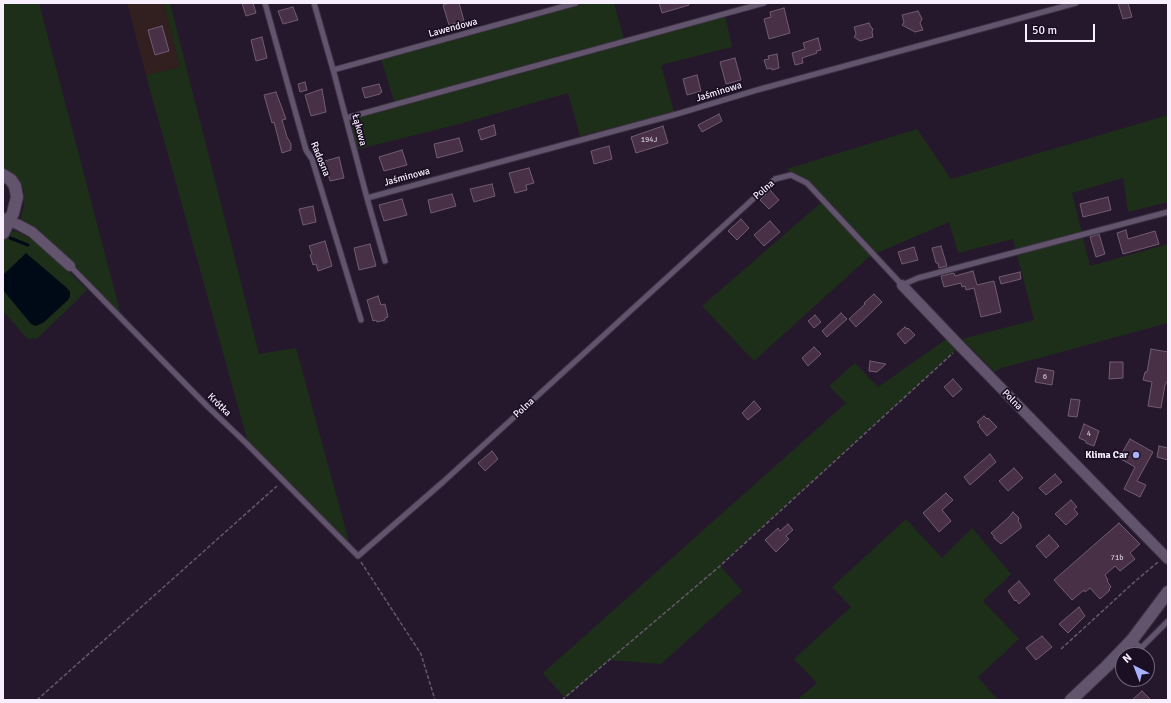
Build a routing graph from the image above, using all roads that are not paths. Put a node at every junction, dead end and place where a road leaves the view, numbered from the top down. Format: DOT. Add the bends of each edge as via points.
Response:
graph roads {
  1 [pos="265,3"];
  2 [pos="314,3"];
  3 [pos="576,3"];
  4 [pos="764,3"];
  5 [pos="1076,3"];
  6 [pos="333,70"];
  7 [pos="346,118"];
  8 [pos="3,175"];
  9 [pos="367,198"];
  10 [pos="1168,212"];
  11 [pos="6,219"];
  12 [pos="3,233"];
  13 [pos="385,261"];
  14 [pos="70,266"];
  15 [pos="902,285"];
  16 [pos="361,320"];
  17 [pos="358,556"];
  18 [pos="1167,558"];
  19 [pos="1168,592"];
  20 [pos="1168,621"];
  21 [pos="1132,640"];
  22 [pos="1072,700"];
  1 -- 16 [label="lane, Radosna" via="306,150 312,159"];
  2 -- 6 [label="lane, Łąkowa"];
  3 -- 6 [label="lane, Lawendowa"];
  4 -- 7 [label="lane"];
  5 -- 9 [label="lane, Jaśminowa"];
  6 -- 7 [label="lane, Łąkowa"];
  7 -- 9 [label="lane, Łąkowa"];
  8 -- 11 [label="street" via="11,180 17,190 17,201"];
  9 -- 13 [label="lane, Łąkowa"];
  10 -- 15 [label="lane" via="918,278"];
  11 -- 12 [label="street"];
  11 -- 14 [label="street" via="38,237"];
  14 -- 17 [label="lane, Krótka"];
  15 -- 17 [label="lane, Polna" via="806,183 791,175 775,179 449,477"];
  15 -- 18 [label="street, Polna"];
  19 -- 21 [label="street"];
  20 -- 21 [label="lane" via="1141,648"];
  21 -- 22 [label="street"];
}
